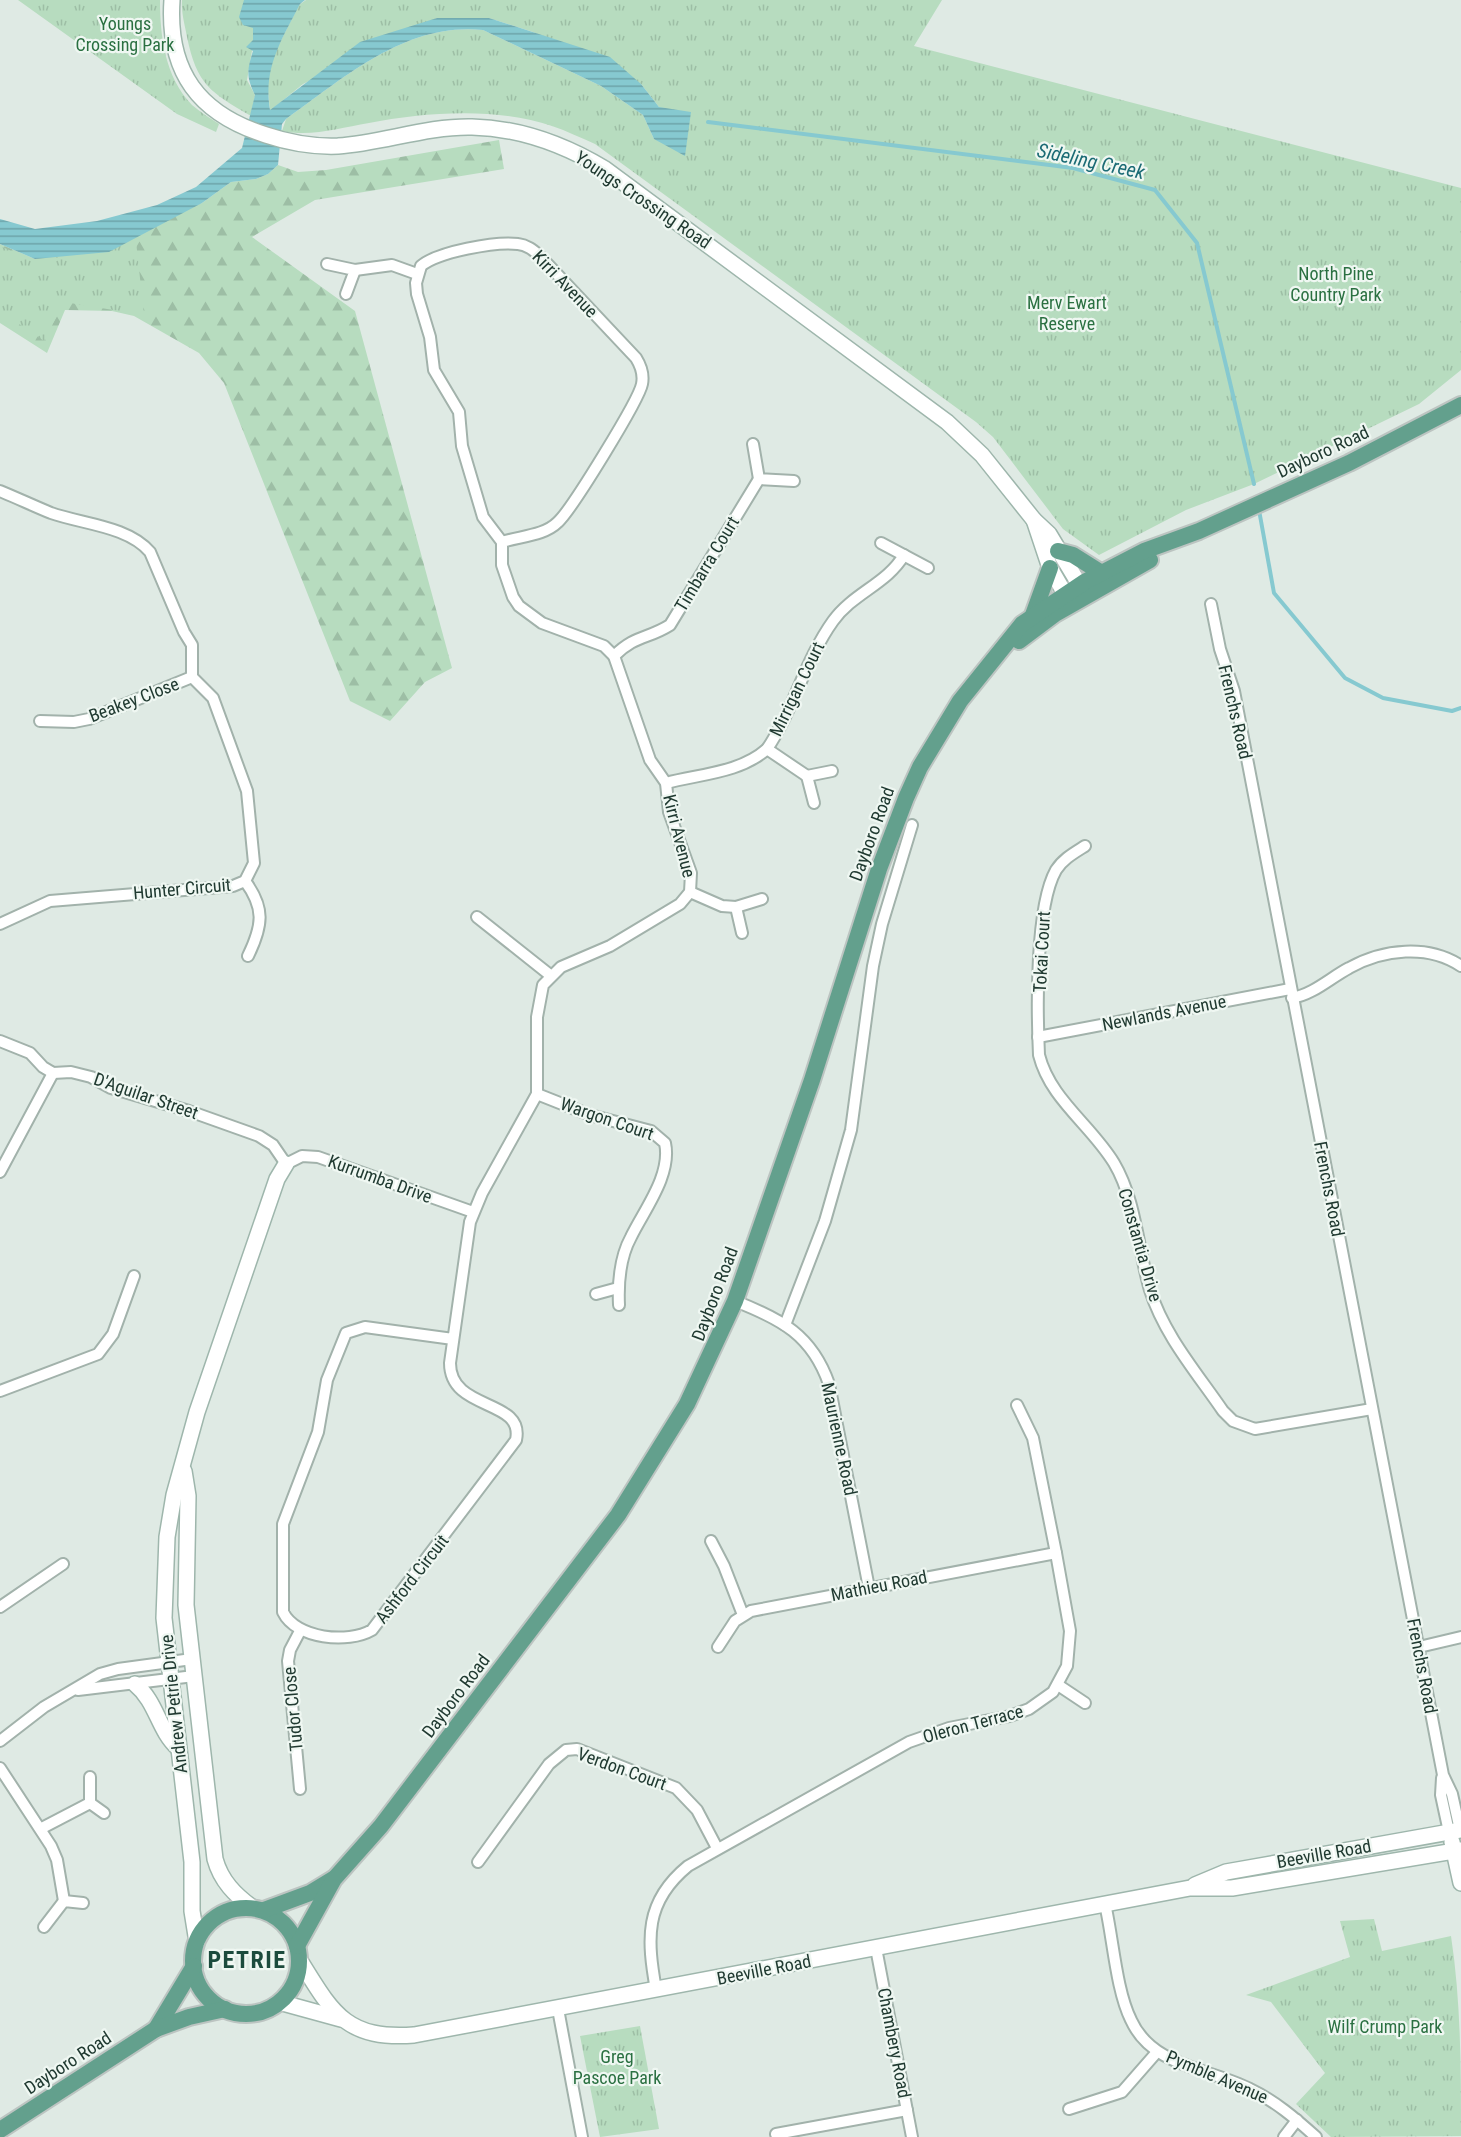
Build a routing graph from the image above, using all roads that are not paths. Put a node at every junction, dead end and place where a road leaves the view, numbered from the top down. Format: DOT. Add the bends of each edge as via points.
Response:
graph roads {
  1 [pos="172,0"];
  2 [pos="327,264"];
  3 [pos="355,270"];
  4 [pos="417,274"];
  5 [pos="346,294"];
  6 [pos="1461,405"];
  7 [pos="753,444"];
  8 [pos="759,479"];
  9 [pos="794,481"];
  10 [pos="0,491"];
  11 [pos="1034,520"];
  12 [pos="1199,531"];
  13 [pos="502,542"];
  14 [pos="881,543"];
  15 [pos="1058,551"];
  16 [pos="904,555"];
  17 [pos="928,568"];
  18 [pos="1050,568"];
  19 [pos="1100,572"];
  20 [pos="1075,595"];
  21 [pos="1211,604"];
  22 [pos="1033,615"];
  23 [pos="1000,653"];
  24 [pos="614,656"];
  25 [pos="192,677"];
  26 [pos="40,721"];
  27 [pos="767,749"];
  28 [pos="832,771"];
  29 [pos="807,776"];
  30 [pos="666,783"];
  31 [pos="814,803"];
  32 [pos="912,825"];
  33 [pos="1085,846"];
  34 [pos="245,880"];
  35 [pos="690,892"];
  36 [pos="762,899"];
  37 [pos="736,907"];
  38 [pos="477,917"];
  39 [pos="0,924"];
  40 [pos="742,933"];
  41 [pos="248,956"];
  42 [pos="1461,966"];
  43 [pos="550,975"];
  44 [pos="1291,994"];
  45 [pos="1038,1037"];
  46 [pos="0,1041"];
  47 [pos="53,1073"];
  48 [pos="537,1094"];
  49 [pos="286,1164"];
  50 [pos="0,1172"];
  51 [pos="473,1212"];
  52 [pos="134,1276"];
  53 [pos="618,1288"];
  54 [pos="596,1294"];
  55 [pos="735,1301"];
  56 [pos="619,1305"];
  57 [pos="785,1324"];
  58 [pos="453,1339"];
  59 [pos="0,1391"];
  60 [pos="1017,1405"];
  61 [pos="1372,1409"];
  62 [pos="183,1468"];
  63 [pos="711,1540"];
  64 [pos="1056,1553"];
  65 [pos="63,1564"];
  66 [pos="869,1588"];
  67 [pos="0,1607"];
  68 [pos="742,1615"];
  69 [pos="300,1631"];
  70 [pos="1461,1637"];
  71 [pos="718,1647"];
  72 [pos="1419,1647"];
  73 [pos="192,1659"];
  74 [pos="170,1661"];
  75 [pos="194,1676"];
  76 [pos="171,1678"];
  77 [pos="135,1684"];
  78 [pos="1058,1685"];
  79 [pos="75,1691"];
  80 [pos="1085,1703"];
  81 [pos="0,1741"];
  82 [pos="178,1748"];
  83 [pos="0,1768"];
  84 [pos="90,1777"];
  85 [pos="300,1789"];
  86 [pos="90,1803"];
  87 [pos="104,1813"];
  88 [pos="42,1828"];
  89 [pos="1458,1831"];
  90 [pos="717,1848"];
  91 [pos="1457,1850"];
  92 [pos="478,1862"];
  93 [pos="334,1879"];
  94 [pos="1461,1883"];
  95 [pos="1190,1888"];
  96 [pos="64,1901"];
  97 [pos="83,1903"];
  98 [pos="1105,1904"];
  99 [pos="259,1909"];
  100 [pos="44,1927"];
  101 [pos="197,1942"];
  102 [pos="876,1948"];
  103 [pos="298,1952"];
  104 [pos="194,1966"];
  105 [pos="656,1990"];
  106 [pos="279,2002"];
  107 [pos="225,2009"];
  108 [pos="558,2009"];
  109 [pos="341,2019"];
  110 [pos="156,2029"];
  111 [pos="1157,2052"];
  112 [pos="1069,2109"];
  113 [pos="907,2110"];
  114 [pos="1297,2120"];
  115 [pos="0,2130"];
  116 [pos="776,2133"];
  117 [pos="582,2137"];
  118 [pos="912,2137"];
  119 [pos="1284,2137"];
  120 [pos="1316,2137"];
  1 -- 11 [label="main road, Youngs Crossing Road" via="173,39 186,78 214,111 245,128 285,141 338,146 421,131 474,127 524,134 587,158 928,406 982,455"];
  2 -- 3 [label="street"];
  3 -- 4 [label="street" via="392,265"];
  3 -- 5 [label="street"];
  4 -- 13 [label="street" via="417,294 430,337 434,370 459,412 462,446 483,517"];
  4 -- 13 [label="street, Kirri Avenue" via="428,260 438,255 504,244 523,245 539,255 642,367 642,384 635,400 557,524"];
  6 -- 12 [label="main road, Dayboro Road" via="1349,463"];
  7 -- 8 [label="street"];
  8 -- 9 [label="street"];
  8 -- 24 [label="street, Timbarra Court" via="669,625 633,639"];
  10 -- 25 [label="street" via="144,545 192,645"];
  11 -- 15 [label="main road, Youngs Crossing Road"];
  11 -- 18 [label="main road, Youngs Crossing Road"];
  12 -- 19 [label="main road, Dayboro Road"];
  12 -- 20 [label="main road, Dayboro Road" via="1174,548"];
  13 -- 24 [label="street" via="505,577 519,606 542,622 603,646"];
  14 -- 16 [label="street"];
  15 -- 19 [label="main road" via="1073,555"];
  15 -- 20 [label="main road, Youngs Crossing Road"];
  16 -- 17 [label="street"];
  16 -- 27 [label="street, Mirrigan Court" via="892,572 853,599 834,619"];
  18 -- 20 [label="main road, Youngs Crossing Road"];
  18 -- 22 [label="main road"];
  19 -- 20 [label="main road, Dayboro Road"];
  20 -- 22 [label="main road, Dayboro Road"];
  20 -- 23 [label="main road, Dayboro Road"];
  21 -- 44 [label="street, Frenchs Road" via="1234,691"];
  22 -- 23 [label="main road, Dayboro Road"];
  23 -- 55 [label="main road, Dayboro Road" via="945,722 906,798"];
  24 -- 30 [label="street, Kirri Avenue" via="650,760"];
  25 -- 26 [label="street, Beakey Close" via="89,719"];
  25 -- 34 [label="street, Hunter Circuit" via="213,698 247,791 254,863"];
  27 -- 29 [label="street"];
  27 -- 30 [label="street, Mirrigan Court" via="757,759 738,767"];
  28 -- 29 [label="street"];
  29 -- 31 [label="street"];
  30 -- 35 [label="street, Kirri Avenue" via="669,812 691,873"];
  32 -- 57 [label="street, Dayboro Road" via="873,966 851,1130 825,1221"];
  33 -- 45 [label="street, Tokai Court" via="1064,860 1043,905"];
  34 -- 39 [label="street, Hunter Circuit" via="233,886 50,901"];
  34 -- 41 [label="street" via="256,895 260,910 256,939"];
  35 -- 37 [label="street" via="722,906"];
  35 -- 43 [label="street, Kirri Avenue" via="680,904 610,946 574,960"];
  36 -- 37 [label="street"];
  37 -- 40 [label="street"];
  38 -- 43 [label="street"];
  42 -- 44 [label="street, Newlands Avenue" via="1426,952 1382,954 1351,967 1305,995"];
  43 -- 48 [label="street" via="540,994 537,1017"];
  44 -- 45 [label="street, Newlands Avenue"];
  44 -- 61 [label="street, Frenchs Road"];
  45 -- 61 [label="street, Constantia Drive" via="1044,1072 1051,1085 1102,1146 1124,1183 1150,1292 1166,1329 1223,1411 1233,1421 1255,1429"];
  46 -- 47 [label="street" via="30,1053"];
  47 -- 49 [label="street, D'Aguilar Street" via="91,1077 111,1088 259,1136 273,1145"];
  47 -- 50 [label="street"];
  48 -- 51 [label="street"];
  48 -- 53 [label="street, Wargon Court" via="590,1115 651,1131 665,1143 666,1159 630,1238"];
  49 -- 51 [label="street, Kurrumba Drive" via="302,1156 318,1157"];
  49 -- 62 [label="main road, Andrew Petrie Drive" via="277,1179 205,1389"];
  51 -- 58 [label="street, Ashford Circuit"];
  52 -- 59 [label="street" via="113,1334 98,1354"];
  53 -- 54 [label="street"];
  53 -- 56 [label="street, Wargon Court"];
  55 -- 57 [label="street, Maurienne Road"];
  55 -- 93 [label="main road, Dayboro Road" via="687,1404 618,1515 387,1817"];
  57 -- 66 [label="street, Maurienne Road" via="816,1354 829,1384"];
  58 -- 69 [label="street" via="365,1327 346,1333 342,1340 327,1380 318,1432 283,1524 284,1612"];
  58 -- 69 [label="street, Ashford Circuit" via="450,1371 455,1383 464,1393 513,1418 518,1429 516,1440 372,1630 351,1637"];
  60 -- 64 [label="street, Oleron Terrace" via="1033,1438"];
  61 -- 72 [label="street, Frenchs Road"];
  62 -- 73 [label="main road, Andrew Petrie Drive" via="188,1496 186,1586"];
  62 -- 74 [label="main road, Andrew Petrie Drive" via="169,1516 164,1559 164,1618"];
  63 -- 68 [label="street"];
  64 -- 66 [label="street, Mathieu Road"];
  64 -- 78 [label="street, Oleron Terrace" via="1071,1643"];
  65 -- 67 [label="street"];
  66 -- 68 [label="street, Mathieu Road" via="759,1608"];
  68 -- 71 [label="street"];
  69 -- 85 [label="street, Tudor Close" via="288,1661"];
  70 -- 72 [label="street"];
  72 -- 89 [label="street, Frenchs Road" via="1443,1775 1452,1794"];
  73 -- 74 [label="street"];
  73 -- 75 [label="main road, Andrew Petrie Drive"];
  74 -- 76 [label="main road, Andrew Petrie Drive"];
  74 -- 79 [label="street" via="109,1672"];
  75 -- 76 [label="street"];
  75 -- 99 [label="main road, Andrew Petrie Drive" via="215,1859 238,1898"];
  76 -- 77 [label="street"];
  76 -- 82 [label="main road, Andrew Petrie Drive"];
  77 -- 79 [label="street"];
  77 -- 82 [label="main road" via="150,1697 167,1738"];
  78 -- 80 [label="street"];
  78 -- 90 [label="street, Oleron Terrace" via="1038,1705 1021,1713 949,1728 909,1742"];
  79 -- 81 [label="street" via="44,1707"];
  82 -- 101 [label="main road, Andrew Petrie Drive"];
  83 -- 88 [label="street"];
  84 -- 86 [label="street"];
  86 -- 87 [label="street"];
  86 -- 88 [label="street"];
  88 -- 96 [label="street" via="57,1860"];
  89 -- 91 [label="main road, Frenchs Road"];
  89 -- 95 [label="main road, Beeville Road" via="1226,1872"];
  90 -- 92 [label="street, Verdon Court" via="698,1810 676,1788 565,1745"];
  90 -- 105 [label="street, Oleron Terrace" via="677,1876 658,1900 649,1941"];
  91 -- 94 [label="main road, Frenchs Road"];
  91 -- 95 [label="main road, Beeville Road" via="1232,1888"];
  93 -- 99 [label="main road, Dayboro Road" via="310,1893"];
  93 -- 103 [label="main road, Dayboro Road"];
  95 -- 98 [label="main road, Beeville Road"];
  96 -- 97 [label="street"];
  96 -- 100 [label="street"];
  98 -- 102 [label="main road, Beeville Road"];
  98 -- 111 [label="street, Pymble Avenue" via="1131,2020"];
  99 -- 101 [label="main road" via="236,1909 219,1915"];
  99 -- 103 [label="main road" via="288,1928"];
  101 -- 104 [label="main road"];
  102 -- 105 [label="main road, Beeville Road"];
  102 -- 113 [label="street, Chambery Road"];
  103 -- 106 [label="main road" via="295,1980"];
  103 -- 109 [label="main road, Beeville Road"];
  104 -- 107 [label="main road" via="206,1995"];
  104 -- 110 [label="main road, Dayboro Road"];
  105 -- 108 [label="main road, Beeville Road"];
  106 -- 107 [label="main road" via="250,2013"];
  106 -- 109 [label="main road, Beeville Road"];
  107 -- 110 [label="main road, Dayboro Road"];
  108 -- 109 [label="main road, Beeville Road" via="401,2036 363,2032"];
  108 -- 117 [label="street"];
  110 -- 115 [label="main road, Dayboro Road"];
  111 -- 112 [label="street" via="1122,2092"];
  111 -- 114 [label="street, Pymble Avenue" via="1232,2080 1277,2103"];
  113 -- 116 [label="street"];
  113 -- 118 [label="street, Chambery Road"];
  114 -- 119 [label="street"];
  114 -- 120 [label="street, Pymble Avenue"];
}
